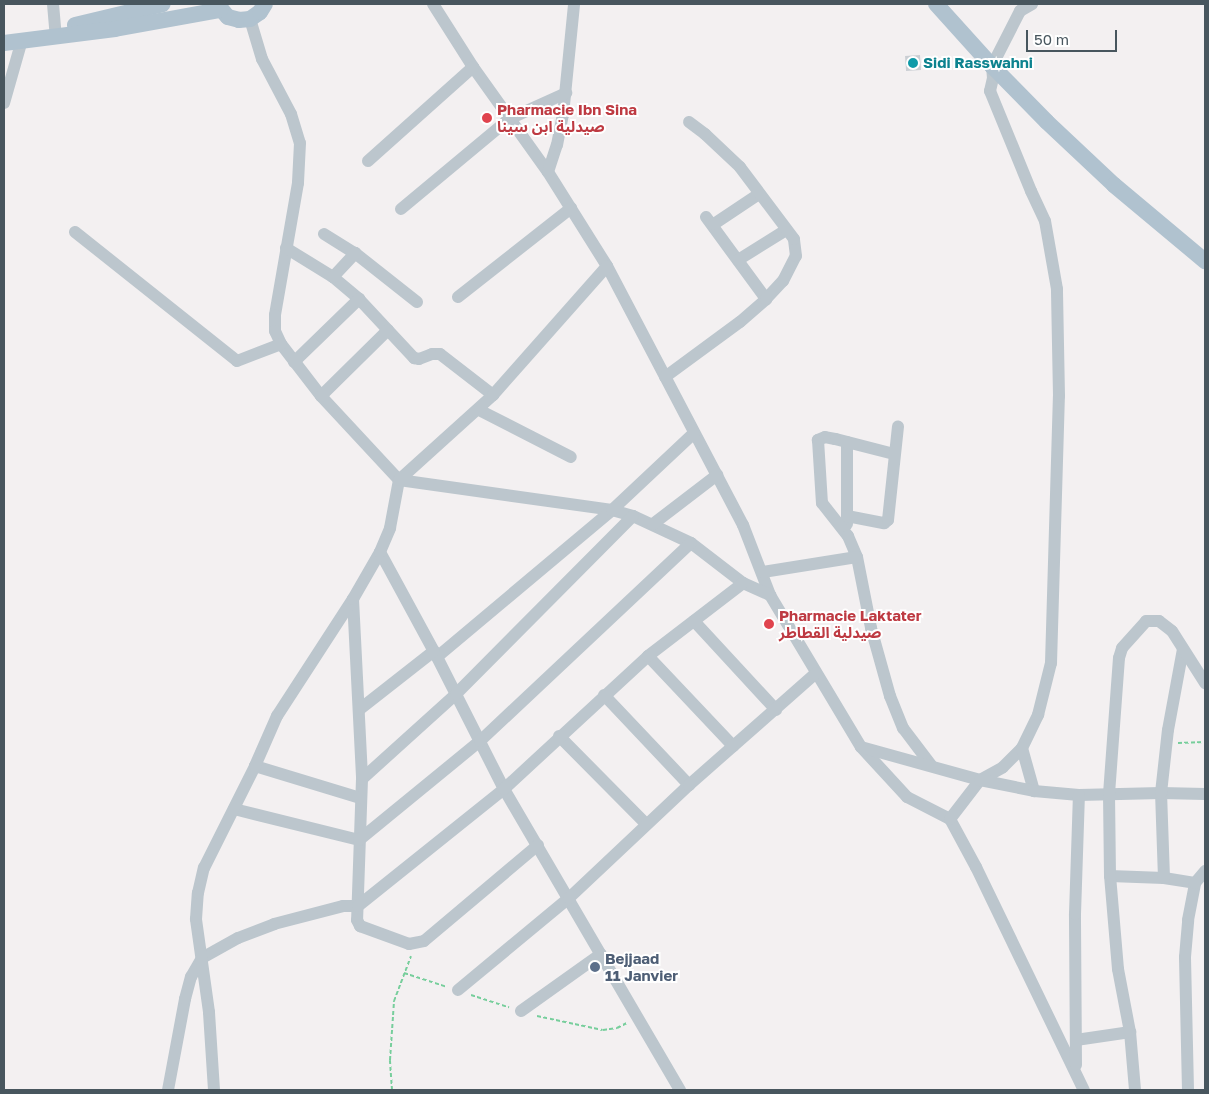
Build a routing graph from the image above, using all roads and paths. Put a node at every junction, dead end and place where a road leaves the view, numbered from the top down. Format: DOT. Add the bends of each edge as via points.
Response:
graph roads {
  1 [pos="52,4"];
  2 [pos="163,4"];
  3 [pos="265,4"];
  4 [pos="433,4"];
  5 [pos="574,4"];
  6 [pos="936,4"];
  7 [pos="1032,4"];
  8 [pos="218,7"];
  9 [pos="1019,7"];
  10 [pos="250,19"];
  11 [pos="55,30"];
  12 [pos="22,40"];
  13 [pos="4,43"];
  14 [pos="992,66"];
  15 [pos="473,67"];
  16 [pos="566,93"];
  17 [pos="4,103"];
  18 [pos="509,119"];
  19 [pos="689,122"];
  20 [pos="368,161"];
  21 [pos="548,172"];
  22 [pos="759,194"];
  23 [pos="571,208"];
  24 [pos="401,209"];
  25 [pos="786,230"];
  26 [pos="75,232"];
  27 [pos="324,234"];
  28 [pos="286,248"];
  29 [pos="355,253"];
  30 [pos="738,260"];
  31 [pos="1205,261"];
  32 [pos="607,266"];
  33 [pos="333,277"];
  34 [pos="458,297"];
  35 [pos="766,298"];
  36 [pos="359,299"];
  37 [pos="417,302"];
  38 [pos="388,330"];
  39 [pos="280,344"];
  40 [pos="294,362"];
  41 [pos="665,377"];
  42 [pos="493,395"];
  43 [pos="321,396"];
  44 [pos="479,410"];
  45 [pos="898,427"];
  46 [pos="694,433"];
  47 [pos="847,442"];
  48 [pos="894,454"];
  49 [pos="571,457"];
  50 [pos="717,475"];
  51 [pos="399,480"];
  52 [pos="612,510"];
  53 [pos="633,516"];
  54 [pos="847,516"];
  55 [pos="653,524"];
  56 [pos="848,536"];
  57 [pos="691,543"];
  58 [pos="380,552"];
  59 [pos="857,557"];
  60 [pos="762,572"];
  61 [pos="743,583"];
  62 [pos="770,595"];
  63 [pos="354,599"];
  64 [pos="694,621"];
  65 [pos="1183,649"];
  66 [pos="436,654"];
  67 [pos="648,656"];
  68 [pos="816,673"];
  69 [pos="1205,683"];
  70 [pos="456,694"];
  71 [pos="604,695"];
  72 [pos="360,709"];
  73 [pos="776,710"];
  74 [pos="559,736"];
  75 [pos="480,741"];
  76 [pos="1205,742"];
  77 [pos="1166,743"];
  78 [pos="733,746"];
  79 [pos="861,747"];
  80 [pos="1022,748"];
  81 [pos="931,765"];
  82 [pos="255,766"];
  83 [pos="362,779"];
  84 [pos="980,780"];
  85 [pos="689,785"];
  86 [pos="504,789"];
  87 [pos="1034,791"];
  88 [pos="1161,793"];
  89 [pos="1109,794"];
  90 [pos="1205,794"];
  91 [pos="1079,795"];
  92 [pos="360,798"];
  93 [pos="234,809"];
  94 [pos="950,819"];
  95 [pos="646,824"];
  96 [pos="359,840"];
  97 [pos="538,845"];
  98 [pos="1205,871"];
  99 [pos="1110,876"];
  100 [pos="1164,878"];
  101 [pos="1195,883"];
  102 [pos="568,898"];
  103 [pos="358,906"];
  104 [pos="416,944"];
  105 [pos="601,954"];
  106 [pos="202,958"];
  107 [pos="458,990"];
  108 [pos="521,1011"];
  109 [pos="1130,1032"];
  110 [pos="1076,1040"];
  111 [pos="1076,1070"];
  112 [pos="168,1090"];
  113 [pos="214,1090"];
  114 [pos="392,1090"];
  115 [pos="680,1090"];
  116 [pos="1084,1090"];
  117 [pos="1135,1090"];
  118 [pos="1188,1090"];
  1 -- 11 [label="street"];
  2 -- 11 [label="main road"];
  3 -- 10 [label="main road"];
  4 -- 15 [label="street"];
  5 -- 16 [label="street"];
  6 -- 14 [label="main road"];
  7 -- 9 [label="street"];
  8 -- 10 [label="main road" via="234,19"];
  8 -- 12 [label="main road" via="115,29"];
  9 -- 14 [label="street"];
  10 -- 28 [label="street" via="266,71 299,133 301,157"];
  11 -- 12 [label="main road"];
  12 -- 13 [label="main road"];
  12 -- 17 [label="street"];
  14 -- 31 [label="main road" via="1114,185"];
  14 -- 80 [label="street" via="991,97 1045,221 1057,289 1059,405 1051,663 1038,714"];
  15 -- 18 [label="street"];
  15 -- 20 [label="street"];
  16 -- 18 [label="street"];
  16 -- 21 [label="street" via="557,146"];
  18 -- 21 [label="street"];
  18 -- 24 [label="street"];
  19 -- 22 [label="street" via="740,166"];
  21 -- 23 [label="street"];
  22 -- 25 [label="street"];
  22 -- 30 [label="street" via="710,221"];
  23 -- 32 [label="street"];
  23 -- 34 [label="street"];
  25 -- 30 [label="street"];
  25 -- 35 [label="street" via="794,239 796,256 783,281"];
  26 -- 39 [label="street" via="237,362"];
  27 -- 29 [label="street"];
  28 -- 33 [label="street"];
  28 -- 39 [label="street" via="275,314 275,331"];
  29 -- 33 [label="street"];
  29 -- 37 [label="street"];
  30 -- 35 [label="street"];
  32 -- 41 [label="street"];
  32 -- 42 [label="street"];
  33 -- 36 [label="street"];
  35 -- 41 [label="street" via="740,322"];
  36 -- 38 [label="street"];
  36 -- 40 [label="street"];
  38 -- 42 [label="street" via="414,358 440,354"];
  38 -- 43 [label="street"];
  39 -- 40 [label="street"];
  40 -- 43 [label="street"];
  41 -- 46 [label="street"];
  42 -- 44 [label="street"];
  43 -- 51 [label="street"];
  44 -- 49 [label="street"];
  44 -- 51 [label="street"];
  45 -- 48 [label="street"];
  46 -- 50 [label="street"];
  46 -- 52 [label="street"];
  47 -- 48 [label="street"];
  47 -- 54 [label="street"];
  47 -- 56 [label="street" via="821,437 818,445 822,503"];
  48 -- 54 [label="street" via="887,522"];
  50 -- 55 [label="street"];
  50 -- 60 [label="street" via="743,525"];
  51 -- 52 [label="street"];
  51 -- 58 [label="street" via="390,528"];
  52 -- 53 [label="street"];
  52 -- 66 [label="street"];
  53 -- 55 [label="street"];
  53 -- 70 [label="street"];
  54 -- 56 [label="street"];
  55 -- 57 [label="street"];
  56 -- 59 [label="street"];
  57 -- 61 [label="street"];
  57 -- 75 [label="street"];
  58 -- 63 [label="street"];
  58 -- 66 [label="street"];
  59 -- 60 [label="street"];
  59 -- 81 [label="street" via="871,628 890,696 903,728"];
  60 -- 62 [label="street"];
  61 -- 62 [label="street"];
  61 -- 64 [label="street"];
  62 -- 68 [label="street"];
  63 -- 72 [label="street"];
  63 -- 82 [label="street" via="277,716"];
  64 -- 67 [label="street"];
  64 -- 73 [label="street"];
  65 -- 69 [label="street"];
  65 -- 77 [label="street"];
  65 -- 89 [label="street" via="1166,624 1152,620 1138,628 1122,648"];
  66 -- 70 [label="street"];
  66 -- 72 [label="street"];
  67 -- 71 [label="street"];
  67 -- 78 [label="street"];
  68 -- 73 [label="street"];
  68 -- 79 [label="street"];
  70 -- 75 [label="street"];
  70 -- 83 [label="street"];
  71 -- 74 [label="street"];
  71 -- 85 [label="street"];
  72 -- 83 [label="street"];
  73 -- 78 [label="street"];
  74 -- 86 [label="street"];
  74 -- 95 [label="street"];
  75 -- 86 [label="street"];
  75 -- 96 [label="street"];
  76 -- 77 [label="path"];
  77 -- 88 [label="street"];
  78 -- 85 [label="street"];
  79 -- 81 [label="street"];
  79 -- 94 [label="street" via="907,797"];
  80 -- 84 [label="street" via="1002,767"];
  80 -- 87 [label="street"];
  81 -- 84 [label="street"];
  82 -- 92 [label="street"];
  82 -- 93 [label="street"];
  83 -- 92 [label="street"];
  84 -- 87 [label="street"];
  84 -- 94 [label="street"];
  85 -- 95 [label="street"];
  86 -- 97 [label="street"];
  86 -- 103 [label="street"];
  87 -- 91 [label="street"];
  88 -- 89 [label="street"];
  88 -- 90 [label="street"];
  88 -- 100 [label="street"];
  89 -- 91 [label="street"];
  89 -- 99 [label="street"];
  91 -- 110 [label="street" via="1075,914"];
  92 -- 96 [label="street"];
  93 -- 96 [label="street"];
  93 -- 106 [label="street" via="204,868 198,894 196,919"];
  94 -- 111 [label="street"];
  95 -- 102 [label="street"];
  96 -- 103 [label="street"];
  97 -- 102 [label="street"];
  97 -- 104 [label="street" via="424,941"];
  98 -- 101 [label="street"];
  99 -- 100 [label="street"];
  99 -- 109 [label="street" via="1118,969"];
  100 -- 101 [label="street"];
  101 -- 118 [label="street" via="1185,957"];
  102 -- 105 [label="street"];
  102 -- 107 [label="street"];
  103 -- 104 [label="street" via="357,920 365,929"];
  103 -- 106 [label="street" via="343,906 274,924 238,938"];
  104 -- 114 [label="path" via="394,1001 390,1060"];
  105 -- 108 [label="street"];
  105 -- 115 [label="street"];
  106 -- 112 [label="street" via="191,976 185,999"];
  106 -- 113 [label="street" via="210,1012"];
  109 -- 110 [label="street"];
  109 -- 117 [label="street"];
  110 -- 111 [label="street"];
  111 -- 116 [label="street"];
}
